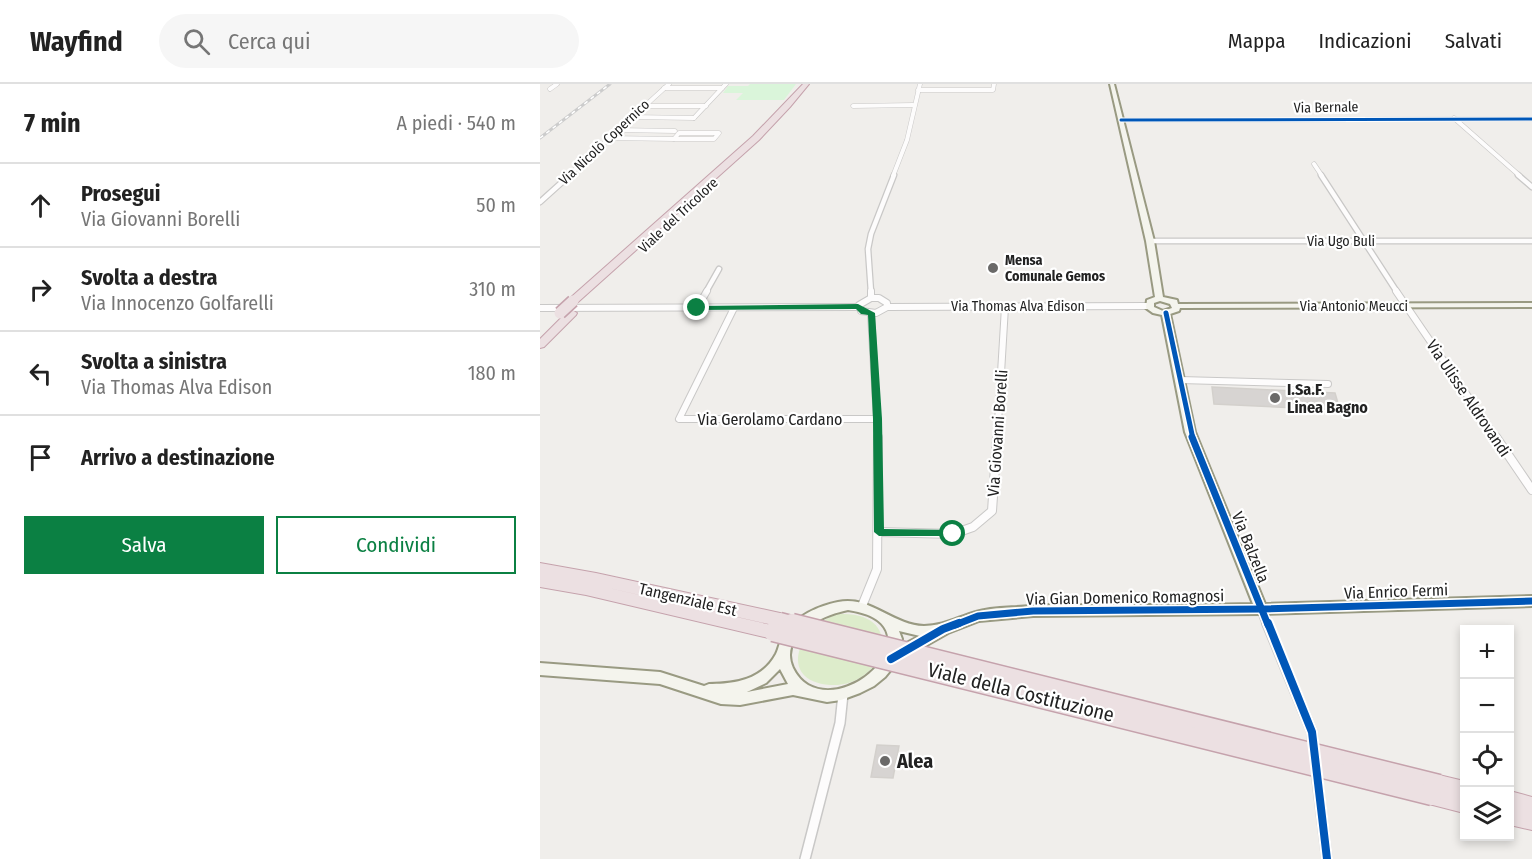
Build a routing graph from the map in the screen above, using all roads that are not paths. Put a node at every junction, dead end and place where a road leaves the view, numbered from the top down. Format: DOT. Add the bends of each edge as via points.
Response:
graph roads {
  1 [pos="557,84"];
  2 [pos="669,84"];
  3 [pos="726,84"];
  4 [pos="806,84"];
  5 [pos="813,84"];
  6 [pos="920,84"];
  7 [pos="957,84"];
  8 [pos="994,84"];
  9 [pos="1112,84"];
  10 [pos="664,88"];
  11 [pos="722,88"];
  12 [pos="550,89"];
  13 [pos="918,90"];
  14 [pos="956,90"];
  15 [pos="913,105"];
  16 [pos="644,106"];
  17 [pos="706,106"];
  18 [pos="853,106"];
  19 [pos="631,117"];
  20 [pos="1454,118"];
  21 [pos="1532,119"];
  22 [pos="1121,120"];
  23 [pos="617,130"];
  24 [pos="675,131"];
  25 [pos="608,138"];
  26 [pos="674,139"];
  27 [pos="1314,164"];
  28 [pos="705,186"];
  29 [pos="1532,187"];
  30 [pos="540,202"];
  31 [pos="1150,241"];
  32 [pos="1363,241"];
  33 [pos="1532,241"];
  34 [pos="719,269"];
  35 [pos="871,298"];
  36 [pos="1160,298"];
  37 [pos="1532,305"];
  38 [pos="1148,306"];
  39 [pos="1177,306"];
  40 [pos="1406,306"];
  41 [pos="573,307"];
  42 [pos="858,307"];
  43 [pos="887,307"];
  44 [pos="1005,307"];
  45 [pos="540,308"];
  46 [pos="697,308"];
  47 [pos="734,308"];
  48 [pos="871,313"];
  49 [pos="1166,313"];
  50 [pos="540,333"];
  51 [pos="540,345"];
  52 [pos="1180,380"];
  53 [pos="1328,384"];
  54 [pos="878,419"];
  55 [pos="1532,490"];
  56 [pos="879,532"];
  57 [pos="540,561"];
  58 [pos="540,569"];
  59 [pos="596,579"];
  60 [pos="540,581"];
  61 [pos="1532,600"];
  62 [pos="862,606"];
  63 [pos="1261,609"];
  64 [pos="886,620"];
  65 [pos="777,626"];
  66 [pos="943,629"];
  67 [pos="784,653"];
  68 [pos="891,659"];
  69 [pos="540,669"];
  70 [pos="698,689"];
  71 [pos="811,692"];
  72 [pos="843,694"];
  73 [pos="1436,790"];
  74 [pos="1460,790"];
  75 [pos="1460,802"];
  76 [pos="1514,802"];
  77 [pos="1532,807"];
  78 [pos="1514,816"];
  79 [pos="1532,820"];
  80 [pos="805,859"];
  81 [pos="1327,859"];
  1 -- 12 [label="street"];
  2 -- 10 [label="street, Via Nicolò Copernico"];
  3 -- 11 [label="street"];
  4 -- 28 [label="highway, Viale del Tricolore"];
  5 -- 28 [label="highway, Viale del Tricolore" via="784,118"];
  6 -- 13 [label="street"];
  7 -- 14 [label="street"];
  8 -- 14 [label="street" via="993,90"];
  9 -- 22 [label="street"];
  10 -- 11 [label="street"];
  10 -- 16 [label="street, Via Nicolò Copernico"];
  11 -- 17 [label="street"];
  13 -- 14 [label="street"];
  13 -- 15 [label="street"];
  15 -- 18 [label="street"];
  15 -- 35 [label="street" via="907,140 871,234"];
  16 -- 17 [label="street"];
  16 -- 19 [label="street, Via Nicolò Copernico"];
  17 -- 19 [label="street" via="694,118"];
  19 -- 23 [label="street, Via Nicolò Copernico"];
  20 -- 21 [label="street, Via Bernale"];
  20 -- 22 [label="street, Via Bernale"];
  20 -- 29 [label="street"];
  22 -- 31 [label="street"];
  23 -- 24 [label="street"];
  23 -- 25 [label="street, Via Nicolò Copernico"];
  25 -- 26 [label="street"];
  25 -- 30 [label="street, Via Nicolò Copernico"];
  26 -- 26 [label="street" via="680,133 719,133 714,139"];
  27 -- 32 [label="street, Via Ulisse Aldrovandi"];
  28 -- 41 [label="highway, Viale del Tricolore"];
  31 -- 32 [label="street, Via Ugo Buli"];
  31 -- 36 [label="street"];
  32 -- 33 [label="street, Via Ugo Buli"];
  32 -- 40 [label="street, Via Ulisse Aldrovandi"];
  34 -- 46 [label="street"];
  35 -- 42 [label="street"];
  35 -- 43 [label="street" via="886,301"];
  36 -- 38 [label="street"];
  36 -- 39 [label="street"];
  37 -- 40 [label="street, Via Antonio Meucci"];
  38 -- 44 [label="street, Via Thomas Alva Edison"];
  38 -- 49 [label="street"];
  39 -- 40 [label="street, Via Antonio Meucci"];
  39 -- 49 [label="street"];
  40 -- 55 [label="street, Via Ulisse Aldrovandi"];
  41 -- 50 [label="highway, Viale del Tricolore"];
  41 -- 51 [label="highway, Viale del Tricolore"];
  42 -- 47 [label="street"];
  42 -- 48 [label="street"];
  43 -- 44 [label="street, Via Thomas Alva Edison"];
  43 -- 48 [label="street"];
  44 -- 56 [label="street, Via Giovanni Borelli" via="992,511 973,527 953,534"];
  45 -- 46 [label="street"];
  46 -- 47 [label="street"];
  47 -- 54 [label="street, Via Gerolamo Cardano" via="679,419"];
  48 -- 54 [label="street"];
  49 -- 52 [label="street, Via Balzella"];
  52 -- 53 [label="street"];
  52 -- 63 [label="street, Via Balzella" via="1190,432"];
  54 -- 56 [label="street"];
  56 -- 62 [label="street" via="877,569"];
  57 -- 59 [label="highway" via="581,571"];
  58 -- 59 [label="highway"];
  59 -- 65 [label="highway, Tangenziale Est"];
  60 -- 65 [label="highway, Viale della Costituzione"];
  61 -- 63 [label="street, Via Enrico Fermi"];
  62 -- 64 [label="street"];
  62 -- 67 [label="street" via="833,606 806,619 788,641"];
  63 -- 66 [label="street, Via Gian Domenico Romagnosi" via="1033,611 978,616"];
  63 -- 81 [label="street, Via Balzella" via="1312,732"];
  64 -- 66 [label="street, Via Gian Domenico Romagnosi" via="909,630"];
  64 -- 68 [label="street" via="893,631"];
  65 -- 73 [label="highway, Viale della Costituzione, bridge" via="1045,698"];
  66 -- 68 [label="street, Via Gian Domenico Romagnosi"];
  67 -- 70 [label="street" via="766,676 745,688"];
  67 -- 71 [label="street" via="790,677"];
  68 -- 72 [label="street" via="872,681"];
  69 -- 70 [label="street" via="643,675"];
  70 -- 71 [label="street" via="721,698 740,699 793,689"];
  71 -- 72 [label="street"];
  72 -- 80 [label="street" via="840,723"];
  73 -- 74 [label="highway, Viale della Costituzione"];
  73 -- 75 [label="highway, Viale della Costituzione"];
  76 -- 77 [label="highway"];
  78 -- 79 [label="highway"];
}
